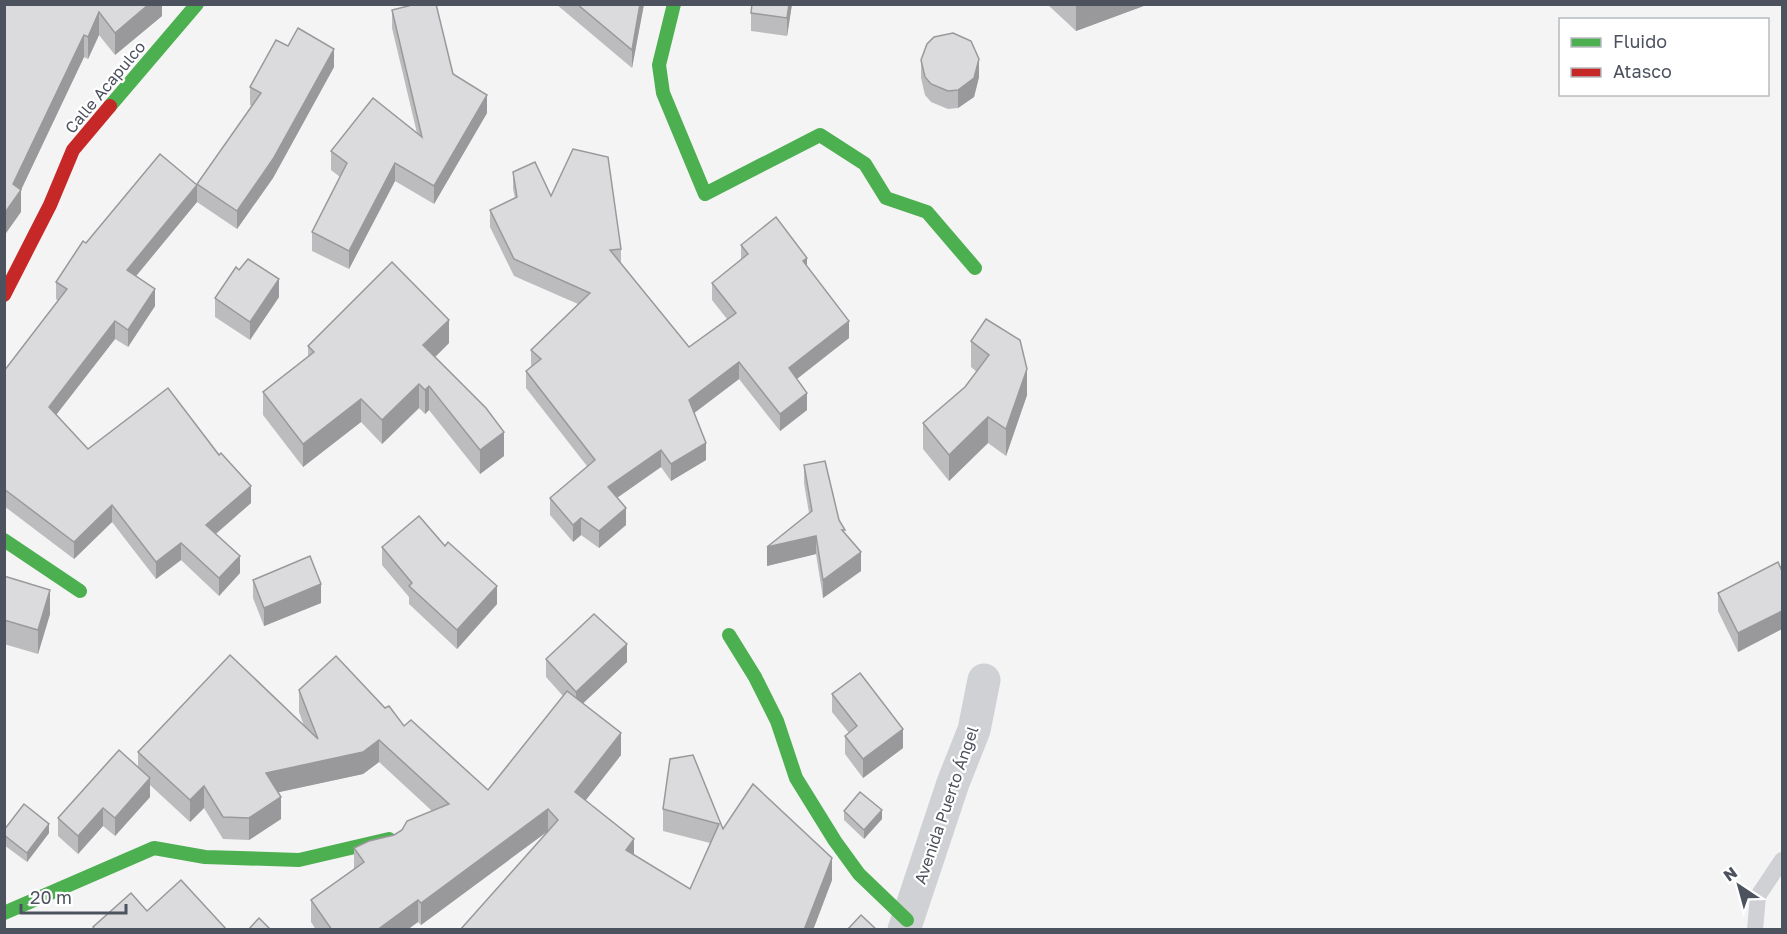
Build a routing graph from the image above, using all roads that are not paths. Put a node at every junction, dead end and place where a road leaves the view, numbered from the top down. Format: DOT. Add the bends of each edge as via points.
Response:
graph roads {
  1 [pos="197,4"];
  2 [pos="674,4"];
  3 [pos="975,268"];
  4 [pos="4,295"];
  5 [pos="4,540"];
  6 [pos="80,591"];
  7 [pos="729,635"];
  8 [pos="984,680"];
  9 [pos="389,839"];
  10 [pos="1782,860"];
  11 [pos="4,914"];
  12 [pos="905,925"];
  13 [pos="1755,930"];
  1 -- 4 [label="street, Calle Acapulco" via="73,150"];
  2 -- 3 [label="street" via="659,65 663,93 705,194 820,135 865,164 886,198 927,212"];
  5 -- 6 [label="street"];
  7 -- 12 [label="street" via="772,712 796,778 859,874"];
  8 -- 12 [label="street, Avenida Puerto Ángel" via="974,730"];
  9 -- 11 [label="street" via="299,860 205,857 154,848"];
  10 -- 13 [label="lane" via="1758,896"];
}
